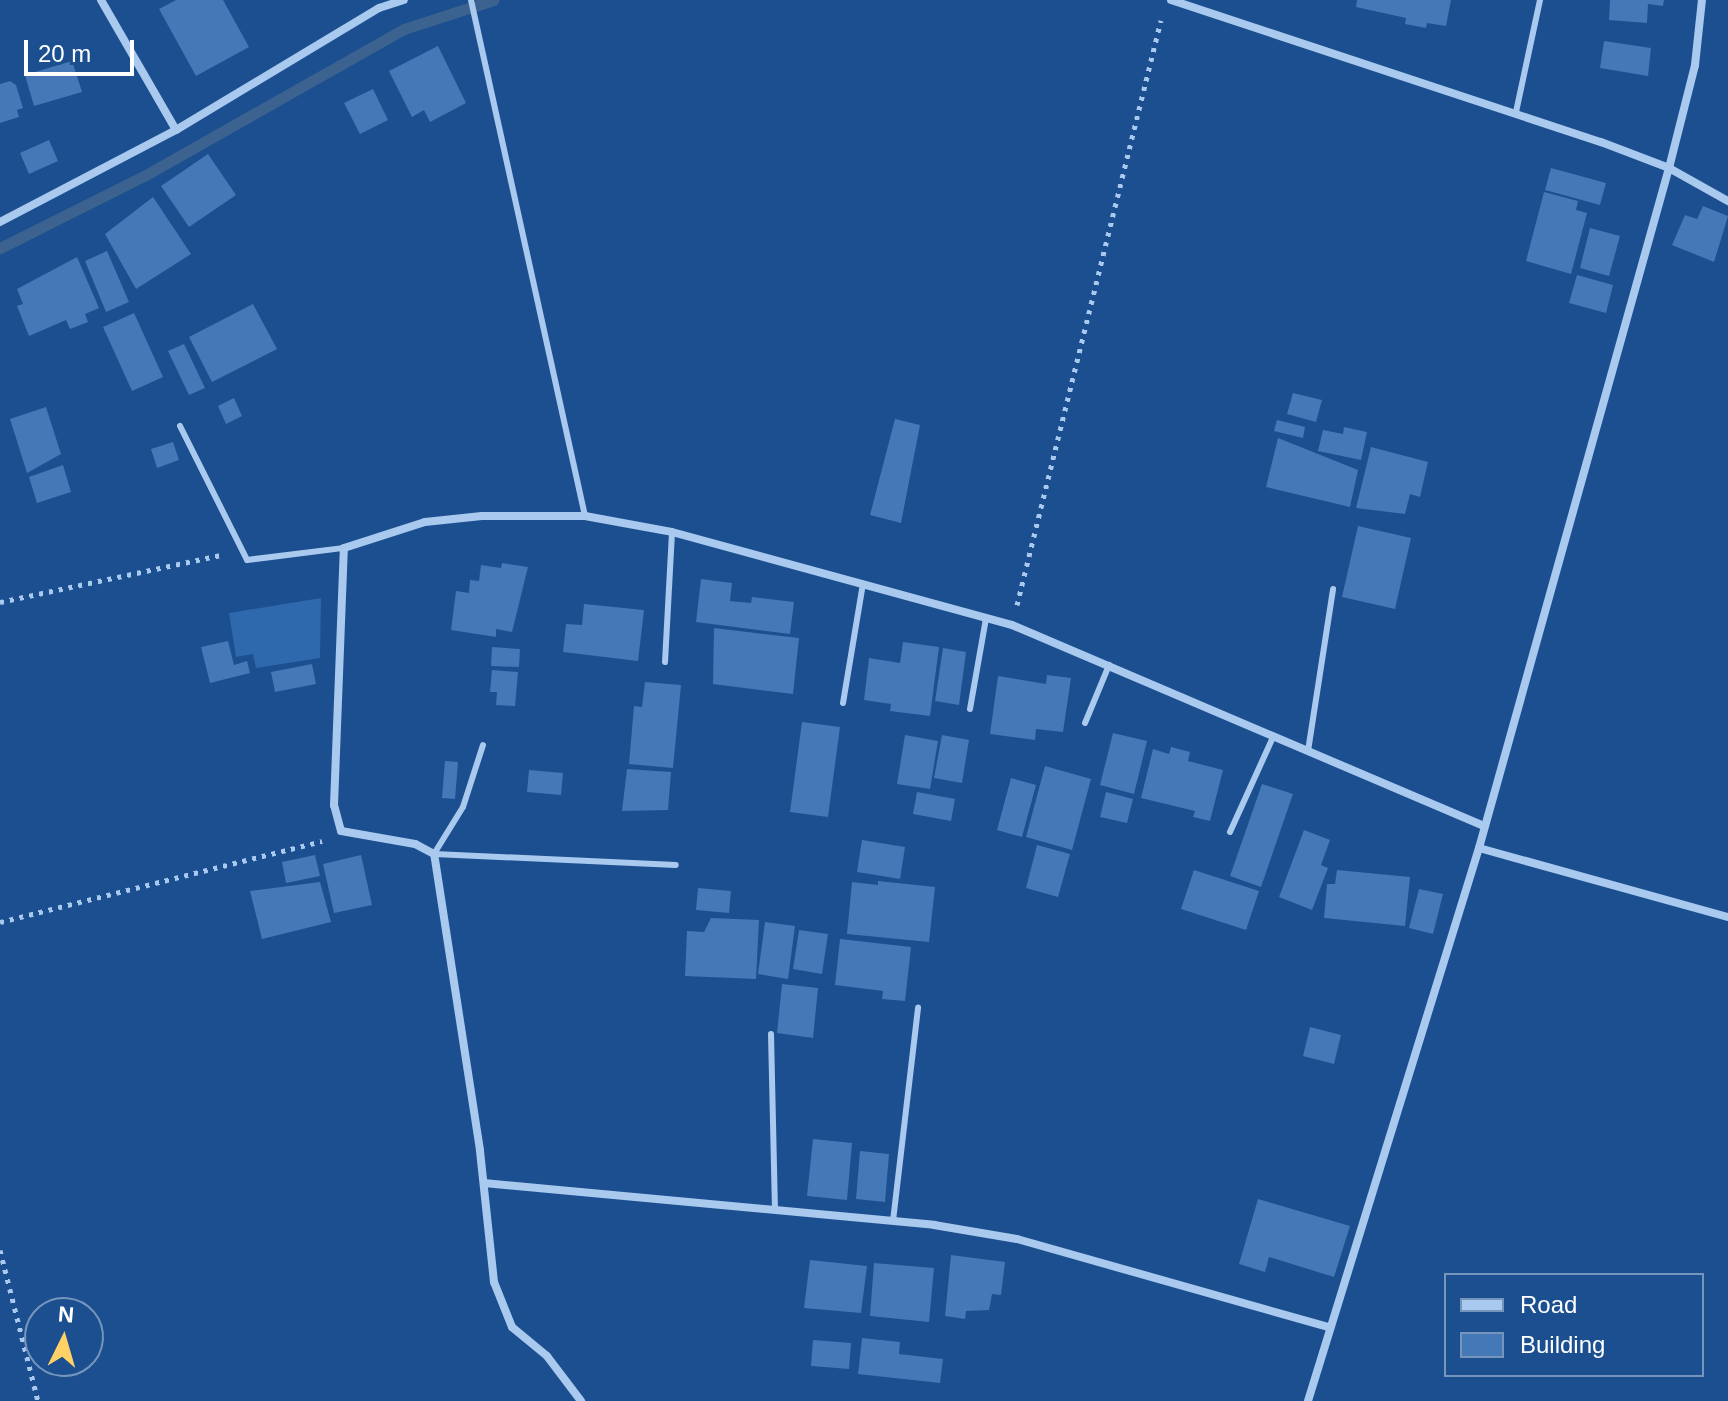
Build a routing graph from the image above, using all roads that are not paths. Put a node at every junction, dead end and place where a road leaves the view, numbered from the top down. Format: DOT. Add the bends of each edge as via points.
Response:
graph roads {
  1 [pos="101,0"];
  2 [pos="404,0"];
  3 [pos="471,0"];
  4 [pos="1171,0"];
  5 [pos="1540,0"];
  6 [pos="1702,0"];
  7 [pos="1516,112"];
  8 [pos="176,130"];
  9 [pos="1669,168"];
  10 [pos="1728,201"];
  11 [pos="0,222"];
  12 [pos="180,426"];
  13 [pos="585,516"];
  14 [pos="672,532"];
  15 [pos="344,548"];
  16 [pos="863,584"];
  17 [pos="1333,589"];
  18 [pos="986,618"];
  19 [pos="665,662"];
  20 [pos="1109,665"];
  21 [pos="843,703"];
  22 [pos="970,709"];
  23 [pos="1085,723"];
  24 [pos="1273,737"];
  25 [pos="483,745"];
  26 [pos="1308,751"];
  27 [pos="1484,826"];
  28 [pos="1230,832"];
  29 [pos="1479,848"];
  30 [pos="434,854"];
  31 [pos="676,865"];
  32 [pos="1728,917"];
  33 [pos="918,1007"];
  34 [pos="771,1034"];
  35 [pos="484,1183"];
  36 [pos="775,1210"];
  37 [pos="893,1221"];
  38 [pos="1329,1327"];
  39 [pos="581,1401"];
  40 [pos="1308,1401"];
  1 -- 8 [label="street"];
  2 -- 8 [label="street" via="379,8"];
  3 -- 13 [label="lane"];
  4 -- 7 [label="street"];
  5 -- 7 [label="lane"];
  6 -- 9 [label="street" via="1695,65"];
  7 -- 9 [label="street"];
  8 -- 11 [label="street"];
  9 -- 10 [label="street"];
  9 -- 27 [label="street"];
  12 -- 15 [label="lane" via="247,560"];
  13 -- 14 [label="street"];
  13 -- 15 [label="street" via="425,522"];
  14 -- 16 [label="street"];
  14 -- 19 [label="lane"];
  15 -- 30 [label="street" via="334,805 341,831 415,844"];
  16 -- 18 [label="street"];
  16 -- 21 [label="lane"];
  17 -- 26 [label="lane"];
  18 -- 20 [label="street"];
  18 -- 22 [label="lane"];
  20 -- 23 [label="lane"];
  20 -- 24 [label="street"];
  24 -- 26 [label="street"];
  24 -- 28 [label="lane"];
  25 -- 30 [label="lane" via="463,807"];
  26 -- 27 [label="street"];
  27 -- 29 [label="street"];
  29 -- 32 [label="street"];
  29 -- 38 [label="street"];
  30 -- 31 [label="lane"];
  30 -- 35 [label="street"];
  33 -- 37 [label="lane"];
  34 -- 36 [label="lane"];
  35 -- 36 [label="street"];
  35 -- 39 [label="street" via="494,1282 512,1327 547,1356"];
  36 -- 37 [label="street"];
  37 -- 38 [label="street" via="1017,1239"];
  38 -- 40 [label="street"];
}
